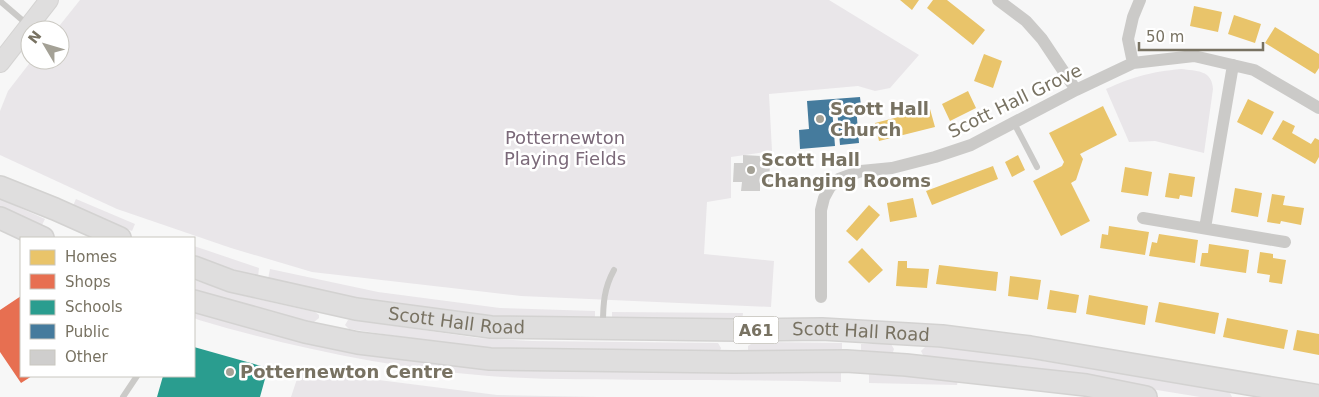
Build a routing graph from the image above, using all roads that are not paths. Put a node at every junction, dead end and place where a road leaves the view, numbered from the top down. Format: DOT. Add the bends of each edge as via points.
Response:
graph roads {
  1 [pos="49,0"];
  2 [pos="998,0"];
  3 [pos="1140,0"];
  4 [pos="0,1"];
  5 [pos="22,20"];
  6 [pos="34,20"];
  7 [pos="20,37"];
  8 [pos="0,63"];
  9 [pos="1134,63"];
  10 [pos="1233,66"];
  11 [pos="1076,90"];
  12 [pos="1319,108"];
  13 [pos="1014,123"];
  14 [pos="1037,167"];
  15 [pos="0,187"];
  16 [pos="0,218"];
  17 [pos="1143,218"];
  18 [pos="1205,228"];
  19 [pos="41,237"];
  20 [pos="118,237"];
  21 [pos="1285,242"];
  22 [pos="195,267"];
  23 [pos="614,270"];
  24 [pos="821,297"];
  25 [pos="195,301"];
  26 [pos="336,304"];
  27 [pos="603,328"];
  28 [pos="735,330"];
  29 [pos="908,334"];
  30 [pos="330,338"];
  31 [pos="734,362"];
  32 [pos="906,364"];
  33 [pos="136,377"];
  34 [pos="1249,390"];
  35 [pos="1098,392"];
  36 [pos="1319,396"];
  37 [pos="124,397"];
  38 [pos="1146,397"];
  1 -- 6 [label="main road"];
  2 -- 11 [label="street" via="1026,21 1042,39"];
  3 -- 9 [label="street" via="1128,39"];
  4 -- 5 [label="lane"];
  7 -- 8 [label="main road"];
  9 -- 10 [label="street, Scott Hall Grove" via="1194,56"];
  9 -- 11 [label="street, Scott Hall Grove"];
  10 -- 12 [label="street, Scott Hall Grove" via="1254,70"];
  10 -- 18 [label="street"];
  11 -- 13 [label="street, Scott Hall Grove"];
  13 -- 14 [label="lane"];
  13 -- 24 [label="street, Scott Hall Grove" via="971,145 935,157 839,178 830,187 821,210"];
  15 -- 20 [label="highway"];
  16 -- 19 [label="highway"];
  17 -- 18 [label="street"];
  18 -- 21 [label="street"];
  22 -- 26 [label="highway, Scott Hall Road / A61" via="231,281"];
  23 -- 27 [label="lane" via="606,283"];
  25 -- 30 [label="highway, Scott Hall Road / A61"];
  26 -- 27 [label="highway, Scott Hall Road / A61" via="491,326"];
  26 -- 30 [label="highway"];
  27 -- 28 [label="highway, Scott Hall Road / A61"];
  28 -- 29 [label="highway, Scott Hall Road / A61" via="822,329"];
  28 -- 31 [label="highway"];
  29 -- 32 [label="highway"];
  29 -- 34 [label="highway, Scott Hall Road / A61" via="1030,347"];
  30 -- 31 [label="highway, Scott Hall Road / A61" via="490,359"];
  31 -- 32 [label="highway, Scott Hall Road / A61"];
  32 -- 35 [label="highway, Scott Hall Road / A61"];
  33 -- 37 [label="lane"];
  34 -- 36 [label="highway, Scott Hall Road / A61"];
  35 -- 38 [label="highway, Scott Hall Road / A61"];
}
